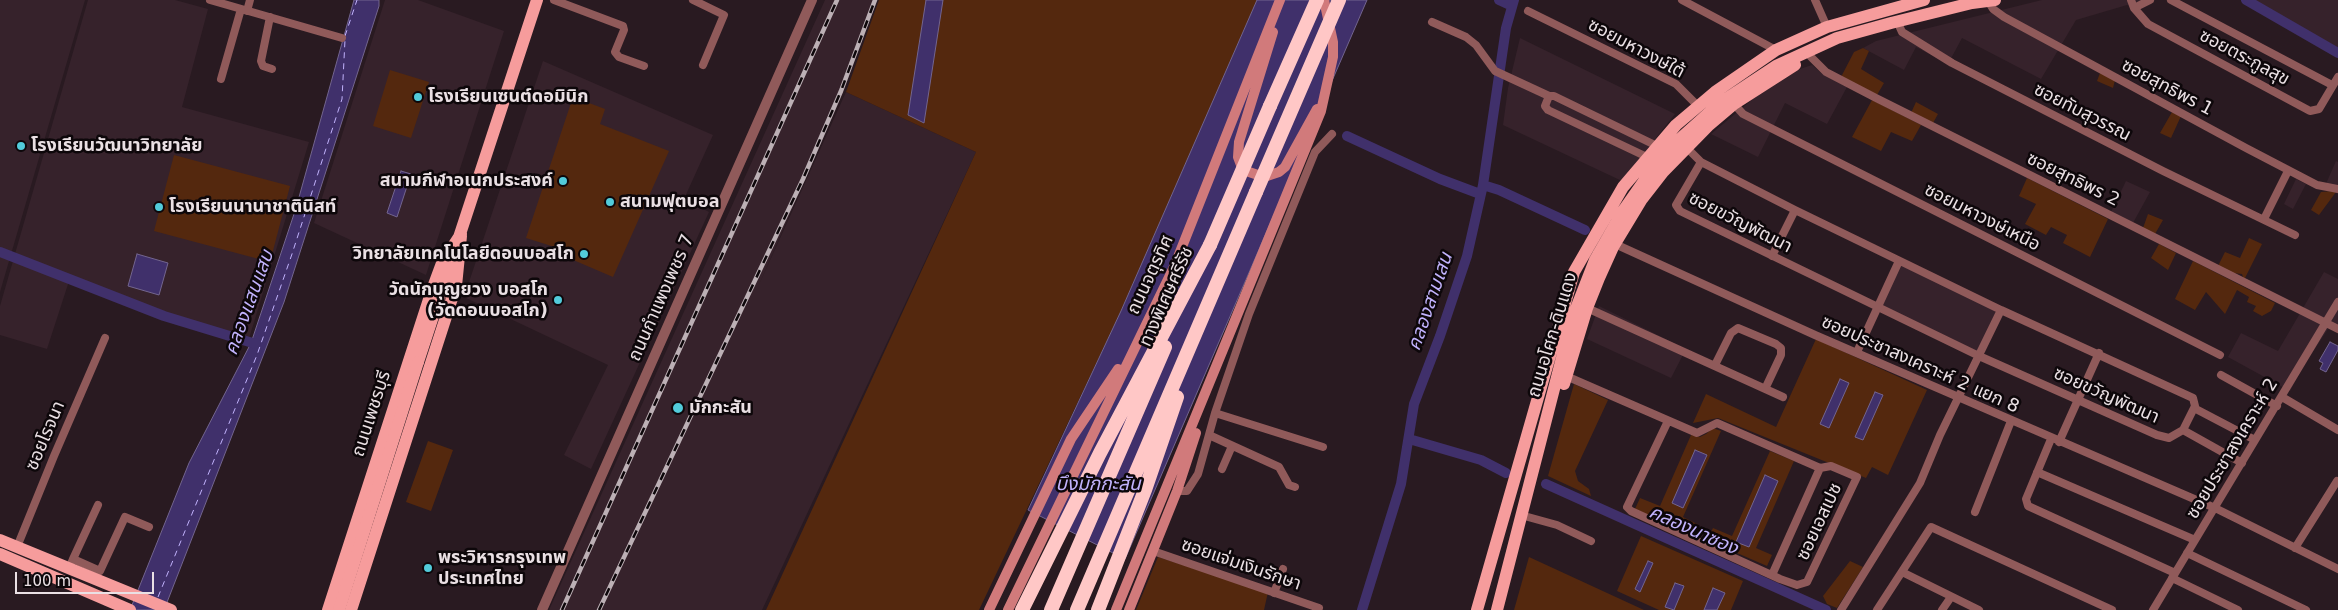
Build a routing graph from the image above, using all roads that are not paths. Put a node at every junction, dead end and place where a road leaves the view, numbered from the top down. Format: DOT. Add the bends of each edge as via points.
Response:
graph roads {
  1 [pos="210,0"];
  2 [pos="250,0"];
  3 [pos="537,0"];
  4 [pos="554,0"];
  5 [pos="693,0"];
  6 [pos="812,0"];
  7 [pos="1317,0"];
  8 [pos="1324,0"];
  9 [pos="1339,0"];
  10 [pos="1682,0"];
  11 [pos="1815,0"];
  12 [pos="1924,0"];
  13 [pos="1995,0"];
  14 [pos="2150,0"];
  15 [pos="2171,0"];
  16 [pos="1984,1"];
  17 [pos="1278,4"];
  18 [pos="2132,4"];
  19 [pos="244,10"];
  20 [pos="1528,10"];
  21 [pos="270,17"];
  22 [pos="1897,21"];
  23 [pos="1432,22"];
  24 [pos="1827,26"];
  25 [pos="1874,28"];
  26 [pos="342,38"];
  27 [pos="1776,50"];
  28 [pos="1811,58"];
  29 [pos="703,65"];
  30 [pos="644,66"];
  31 [pos="272,69"];
  32 [pos="2338,77"];
  33 [pos="221,80"];
  34 [pos="2332,86"];
  35 [pos="1549,96"];
  36 [pos="1324,98"];
  37 [pos="1734,104"];
  38 [pos="1698,106"];
  39 [pos="1332,134"];
  40 [pos="1657,146"];
  41 [pos="1686,148"];
  42 [pos="1647,157"];
  43 [pos="1701,162"];
  44 [pos="2288,171"];
  45 [pos="2338,189"];
  46 [pos="1795,210"];
  47 [pos="2264,219"];
  48 [pos="462,234"];
  49 [pos="2296,235"];
  50 [pos="1615,244"];
  51 [pos="1210,246"];
  52 [pos="1772,256"];
  53 [pos="1899,261"];
  54 [pos="2338,302"];
  55 [pos="1208,306"];
  56 [pos="1587,308"];
  57 [pos="1878,308"];
  58 [pos="2001,310"];
  59 [pos="2327,322"];
  60 [pos="2338,329"];
  61 [pos="105,338"];
  62 [pos="1138,340"];
  63 [pos="1856,352"];
  64 [pos="2099,353"];
  65 [pos="2220,355"];
  66 [pos="1979,356"];
  67 [pos="1715,365"];
  68 [pos="2221,375"];
  69 [pos="1566,376"];
  70 [pos="1209,387"];
  71 [pos="1765,389"];
  72 [pos="1783,397"];
  73 [pos="2282,397"];
  74 [pos="1958,398"];
  75 [pos="2078,400"];
  76 [pos="2277,406"];
  77 [pos="2194,408"];
  78 [pos="1215,413"];
  79 [pos="1668,421"];
  80 [pos="2011,421"];
  81 [pos="2183,430"];
  82 [pos="2338,430"];
  83 [pos="1209,435"];
  84 [pos="2255,440"];
  85 [pos="2055,441"];
  86 [pos="1232,446"];
  87 [pos="1323,447"];
  88 [pos="2242,463"];
  89 [pos="1820,468"];
  90 [pos="1222,469"];
  91 [pos="2037,472"];
  92 [pos="2337,481"];
  93 [pos="1295,487"];
  94 [pos="1177,491"];
  95 [pos="98,505"];
  96 [pos="2215,508"];
  97 [pos="1975,512"];
  98 [pos="1528,518"];
  99 [pos="149,527"];
  100 [pos="0,540"];
  101 [pos="2195,540"];
  102 [pos="1592,541"];
  103 [pos="17,547"];
  104 [pos="2295,548"];
  105 [pos="1153,551"];
  106 [pos="2187,553"];
  107 [pos="0,554"];
  108 [pos="71,564"];
  109 [pos="1284,569"];
  110 [pos="2338,569"];
  111 [pos="1902,572"];
  112 [pos="340,574"];
  113 [pos="1772,575"];
  114 [pos="2173,576"];
  115 [pos="360,583"];
  116 [pos="1274,593"];
  117 [pos="1950,597"];
  118 [pos="1319,608"];
  119 [pos="1487,609"];
  120 [pos="1841,609"];
  121 [pos="130,610"];
  122 [pos="171,610"];
  123 [pos="328,610"];
  124 [pos="339,610"];
  125 [pos="351,610"];
  126 [pos="542,610"];
  127 [pos="989,610"];
  128 [pos="1008,610"];
  129 [pos="1022,610"];
  130 [pos="1051,610"];
  131 [pos="1077,610"];
  132 [pos="1098,610"];
  133 [pos="1116,610"];
  134 [pos="1130,610"];
  135 [pos="1504,610"];
  136 [pos="1877,610"];
  137 [pos="1942,610"];
  138 [pos="1979,610"];
  139 [pos="2112,610"];
  140 [pos="2153,610"];
  141 [pos="2238,610"];
  142 [pos="2306,610"];
  1 -- 19 [label="street"];
  2 -- 19 [label="street"];
  3 -- 48 [label="main road, ถนนเพชรบุรี"];
  4 -- 30 [label="street" via="623,26 615,52 619,57"];
  5 -- 29 [label="street" via="724,15"];
  6 -- 126 [label="street, ถนนกำแพงเพชร 7"];
  7 -- 51 [label="highway, ทางพิเศษศรีรัช, bridge"];
  8 -- 36 [label="main road, bridge" via="1333,42"];
  9 -- 55 [label="highway, bridge"];
  10 -- 27 [label="street"];
  11 -- 24 [label="street"];
  12 -- 24 [label="main road, ถนนอโศก-ดินแดง"];
  13 -- 16 [label="main road, ถนนอโศก-ดินแดง"];
  14 -- 18 [label="street"];
  15 -- 34 [label="street"];
  16 -- 22 [label="main road, ถนนอโศก-ดินแดง"];
  16 -- 44 [label="street, ซอยสุทธิพร 1" via="2004,17"];
  17 -- 36 [label="main road, bridge" via="1270,45 1239,142 1241,165 1264,178 1279,172"];
  17 -- 62 [label="main road, ถนนจตุรทิศ" via="1174,267"];
  18 -- 34 [label="street, ซอยตระกูลสุข" via="2148,24 2310,111 2319,109"];
  19 -- 21 [label="street"];
  19 -- 33 [label="street"];
  20 -- 38 [label="street, ซอยมหาวงษ์ใต้" via="1676,84"];
  21 -- 26 [label="street"];
  21 -- 31 [label="street" via="261,61 263,66"];
  22 -- 25 [label="main road, ถนนอโศก-ดินแดง"];
  22 -- 47 [label="street, ซอยทับสุวรรณ" via="1902,32 1952,63"];
  23 -- 35 [label="street" via="1466,37 1495,71"];
  24 -- 27 [label="main road, ถนนอโศก-ดินแดง"];
  25 -- 28 [label="main road, ถนนอโศก-ดินแดง"];
  25 -- 119 [label="main road, ถนนอโศก-ดินแดง" via="1806,51 1746,85 1695,124 1649,174 1623,211 1595,260 1572,319"];
  27 -- 38 [label="main road, ถนนอโศก-ดินแดง"];
  28 -- 37 [label="main road, ถนนอโศก-ดินแดง"];
  28 -- 59 [label="street, ซอยสุทธิพร 2" via="1826,72 1876,98"];
  32 -- 34 [label="street, ซอยตระกูลสุข"];
  35 -- 40 [label="street"];
  35 -- 42 [label="street" via="1545,106 1548,110"];
  36 -- 70 [label="main road"];
  37 -- 41 [label="main road, ถนนอโศก-ดินแดง"];
  37 -- 65 [label="street, ซอยมหาวงษ์เหนือ" via="1743,114"];
  38 -- 40 [label="main road, ถนนอโศก-ดินแดง"];
  39 -- 78 [label="street" via="1315,152 1249,314"];
  40 -- 42 [label="main road, ถนนอโศก-ดินแดง"];
  41 -- 43 [label="street, ซอยขวัญพัฒนา"];
  41 -- 50 [label="main road, ถนนอโศก-ดินแดง" via="1642,199"];
  42 -- 119 [label="main road, ถนนอโศก-ดินแดง" via="1623,187 1574,272 1527,434 1510,523"];
  43 -- 46 [label="street, ซอยขวัญพัฒนา"];
  43 -- 52 [label="street, ซอยขวัญพัฒนา" via="1676,209"];
  44 -- 45 [label="street, ซอยสุทธิพร 1" via="2325,188"];
  44 -- 47 [label="street"];
  46 -- 52 [label="street"];
  46 -- 53 [label="street, ซอยขวัญพัฒนา"];
  47 -- 49 [label="street, ซอยทับสุวรรณ"];
  48 -- 112 [label="main road, ถนนเพชรบุรี" via="442,263 432,290"];
  48 -- 115 [label="main road, ถนนเพชรบุรี" via="456,286"];
  48 -- 124 [label="main road, ถนนเพชรบุรี, bridge"];
  50 -- 56 [label="main road, ถนนอโศก-ดินแดง"];
  50 -- 63 [label="street, ซอยประชาสงเคราะห์ 2 แยก 8"];
  51 -- 129 [label="highway" via="1100,452"];
  51 -- 130 [label="highway, ทางพิเศษศรีรัช"];
  52 -- 57 [label="street, ซอยขวัญพัฒนา"];
  53 -- 57 [label="street"];
  53 -- 58 [label="street, ซอยขวัญพัฒนา"];
  54 -- 59 [label="street, ซอยประชาสงเคราะห์ 2"];
  55 -- 131 [label="highway"];
  55 -- 132 [label="highway" via="1145,490"];
  56 -- 67 [label="street"];
  56 -- 69 [label="main road, ถนนอโศก-ดินแดง"];
  57 -- 63 [label="street"];
  57 -- 66 [label="street, ซอยขวัญพัฒนา"];
  58 -- 64 [label="street, ซอยขวัญพัฒนา"];
  58 -- 66 [label="street"];
  59 -- 60 [label="street, ซอยสุทธิพร 2"];
  59 -- 73 [label="street, ซอยประชาสงเคราะห์ 2"];
  61 -- 103 [label="street, ซอยโรจนา"];
  62 -- 127 [label="main road" via="1071,439"];
  62 -- 128 [label="main road, ถนนจตุรทิศ"];
  63 -- 74 [label="street, ซอยประชาสงเคราะห์ 2 แยก 8"];
  64 -- 75 [label="street"];
  64 -- 77 [label="street, ซอยขวัญพัฒนา" via="2193,398"];
  66 -- 74 [label="street"];
  66 -- 75 [label="street, ซอยขวัญพัฒนา"];
  67 -- 71 [label="street"];
  67 -- 71 [label="street" via="1731,333 1738,328 1776,344 1781,348 1781,355"];
  68 -- 76 [label="street"];
  69 -- 79 [label="street, ซอยเอสเปซ"];
  69 -- 98 [label="main road, ถนนอโศก-ดินแดง"];
  70 -- 94 [label="main road"];
  70 -- 133 [label="main road"];
  71 -- 72 [label="street"];
  73 -- 76 [label="street, ซอยประชาสงเคราะห์ 2"];
  73 -- 82 [label="street"];
  74 -- 80 [label="street, ซอยประชาสงเคราะห์ 2 แยก 8"];
  74 -- 120 [label="street" via="1920,483"];
  75 -- 81 [label="street, ซอยขวัญพัฒนา" via="2157,435 2169,438"];
  75 -- 85 [label="street"];
  76 -- 84 [label="street, ซอยประชาสงเคราะห์ 2"];
  77 -- 81 [label="street"];
  77 -- 84 [label="street"];
  78 -- 83 [label="street"];
  78 -- 87 [label="street"];
  79 -- 89 [label="street, ซอยเอสเปซ" via="1697,433 1717,422"];
  79 -- 113 [label="street, ซอยเอสเปซ" via="1627,507"];
  80 -- 85 [label="street, ซอยประชาสงเคราะห์ 2 แยก 8"];
  80 -- 97 [label="street"];
  81 -- 88 [label="street"];
  83 -- 86 [label="street"];
  83 -- 94 [label="street" via="1198,474 1186,491"];
  84 -- 88 [label="street, ซอยประชาสงเคราะห์ 2"];
  85 -- 91 [label="street"];
  85 -- 96 [label="street, ซอยประชาสงเคราะห์ 2 แยก 8"];
  86 -- 90 [label="street"];
  86 -- 93 [label="street" via="1279,467 1289,485"];
  88 -- 96 [label="street, ซอยประชาสงเคราะห์ 2"];
  89 -- 113 [label="street"];
  89 -- 113 [label="street, ซอยเอสเปซ" via="1831,466 1857,477 1807,582 1797,585"];
  91 -- 101 [label="street"];
  91 -- 114 [label="street" via="2026,499 2028,506"];
  92 -- 104 [label="street"];
  94 -- 105 [label="main road"];
  95 -- 108 [label="street"];
  96 -- 101 [label="street, ซอยประชาสงเคราะห์ 2"];
  96 -- 104 [label="street, ซอยประชาสงเคราะห์ 2 แยก 8"];
  98 -- 102 [label="street" via="1557,525"];
  98 -- 135 [label="main road, ถนนอโศก-ดินแดง"];
  99 -- 108 [label="street" via="125,517 100,571"];
  100 -- 103 [label="main road"];
  101 -- 106 [label="street, ซอยประชาสงเคราะห์ 2"];
  103 -- 108 [label="main road"];
  104 -- 110 [label="street, ซอยประชาสงเคราะห์ 2 แยก 8"];
  105 -- 116 [label="street, ซอยแจ่มเงินรักษา"];
  105 -- 134 [label="main road"];
  106 -- 114 [label="street, ซอยประชาสงเคราะห์ 2"];
  106 -- 142 [label="street"];
  107 -- 121 [label="main road"];
  108 -- 122 [label="main road" via="84,573"];
  109 -- 116 [label="street"];
  111 -- 117 [label="street"];
  111 -- 136 [label="street"];
  111 -- 139 [label="street" via="1931,527"];
  112 -- 115 [label="main road" via="344,586 356,587"];
  112 -- 123 [label="main road, ถนนเพชรบุรี"];
  114 -- 140 [label="street, ซอยประชาสงเคราะห์ 2"];
  114 -- 141 [label="street"];
  115 -- 125 [label="main road, ถนนเพชรบุรี"];
  116 -- 118 [label="street, ซอยแจ่มเงินรักษา"];
  117 -- 137 [label="street"];
  117 -- 138 [label="street"];
}
